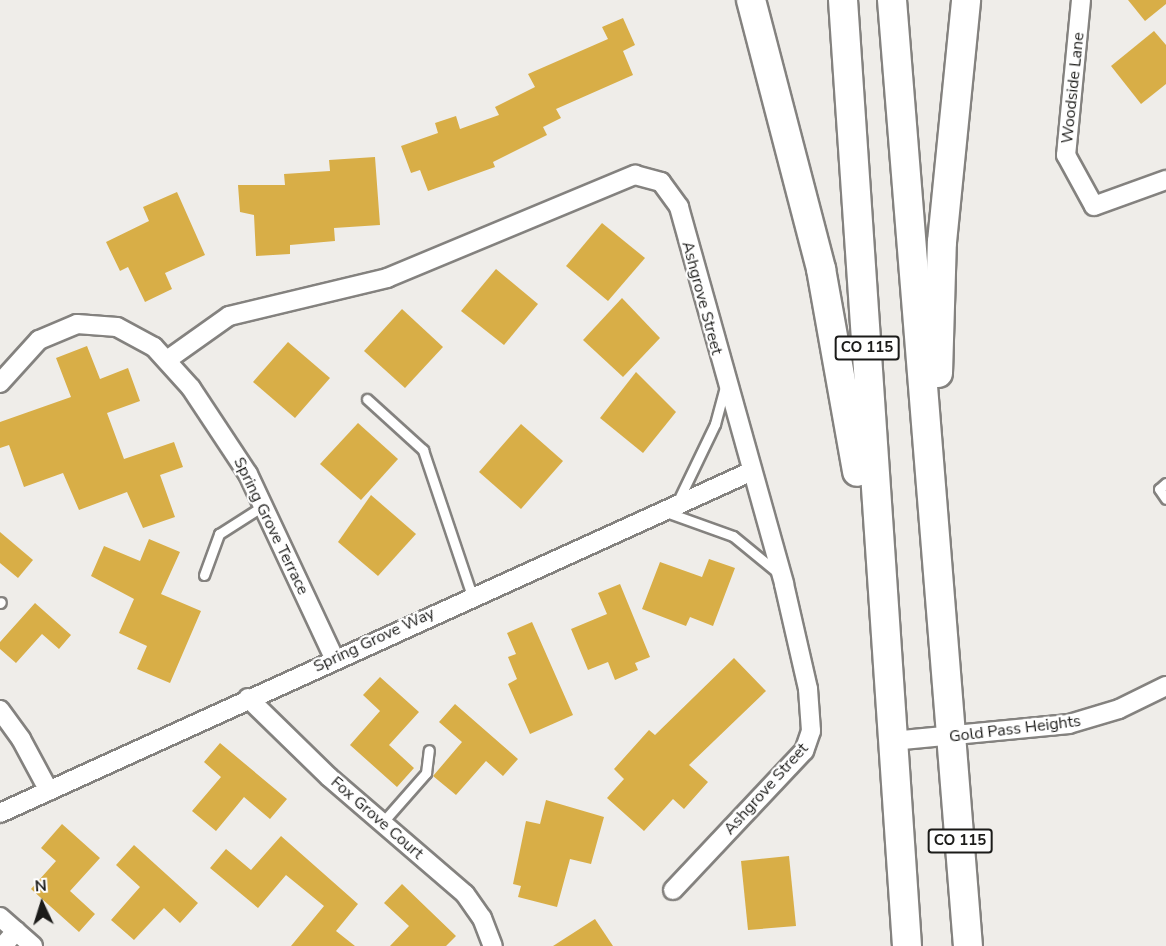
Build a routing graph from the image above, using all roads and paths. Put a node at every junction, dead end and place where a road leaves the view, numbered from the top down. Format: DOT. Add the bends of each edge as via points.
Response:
graph roads {
  1 [pos="751,0"];
  2 [pos="843,0"];
  3 [pos="892,0"];
  4 [pos="966,0"];
  5 [pos="1081,0"];
  6 [pos="1166,180"];
  7 [pos="168,360"];
  8 [pos="0,383"];
  9 [pos="725,387"];
  10 [pos="367,399"];
  11 [pos="750,471"];
  12 [pos="1166,483"];
  13 [pos="1166,499"];
  14 [pos="263,506"];
  15 [pos="669,507"];
  16 [pos="935,540"];
  17 [pos="204,575"];
  18 [pos="782,576"];
  19 [pos="472,596"];
  20 [pos="334,658"];
  21 [pos="1166,686"];
  22 [pos="889,697"];
  23 [pos="248,698"];
  24 [pos="0,710"];
  25 [pos="952,737"];
  26 [pos="892,741"];
  27 [pos="429,750"];
  28 [pos="49,791"];
  29 [pos="0,813"];
  30 [pos="382,823"];
  31 [pos="672,890"];
  32 [pos="0,916"];
  33 [pos="16,931"];
  34 [pos="3,946"];
  35 [pos="33,946"];
  36 [pos="493,946"];
  37 [pos="908,946"];
  38 [pos="968,946"];
  1 -- 22 [label="highway" via="796,163 848,401"];
  2 -- 22 [label="highway, CO 115"];
  3 -- 16 [label="highway, CO 115"];
  4 -- 16 [label="highway" via="942,242"];
  5 -- 6 [label="street, Woodside Lane" via="1066,155 1094,206"];
  7 -- 8 [label="street, Spring Grove Terrace" via="138,336 117,327 77,324 39,340"];
  7 -- 9 [label="street, Ashgrove Street" via="229,316 387,278 635,175 661,182 679,207"];
  7 -- 14 [label="street, Spring Grove Terrace" via="211,416"];
  9 -- 11 [label="street, Ashgrove Street"];
  9 -- 15 [label="lane" via="715,424"];
  10 -- 19 [label="lane" via="423,450"];
  11 -- 15 [label="street, Spring Grove Way"];
  11 -- 18 [label="street, Ashgrove Street"];
  12 -- 13 [label="lane" via="1159,489"];
  14 -- 17 [label="lane" via="219,534"];
  14 -- 20 [label="street, Spring Grove Terrace"];
  15 -- 18 [label="lane" via="733,536"];
  15 -- 19 [label="street, Spring Grove Way"];
  16 -- 25 [label="highway, CO 115"];
  18 -- 31 [label="street, Ashgrove Street" via="808,689 809,741"];
  19 -- 20 [label="street, Spring Grove Way"];
  20 -- 23 [label="street, Spring Grove Way"];
  21 -- 25 [label="street, Gold Pass Heights" via="1087,720"];
  22 -- 26 [label="highway, CO 115"];
  23 -- 28 [label="street, Spring Grove Way"];
  23 -- 30 [label="street, Fox Grove Court"];
  24 -- 28 [label="street"];
  25 -- 26 [label="street, Gold Pass Heights"];
  25 -- 38 [label="highway, CO 115"];
  26 -- 37 [label="highway, CO 115"];
  27 -- 30 [label="lane" via="426,773"];
  28 -- 29 [label="street, Spring Grove Way"];
  30 -- 36 [label="street, Fox Grove Court" via="465,894 483,918"];
  32 -- 33 [label="street"];
  33 -- 34 [label="street"];
  33 -- 35 [label="street"];
}
